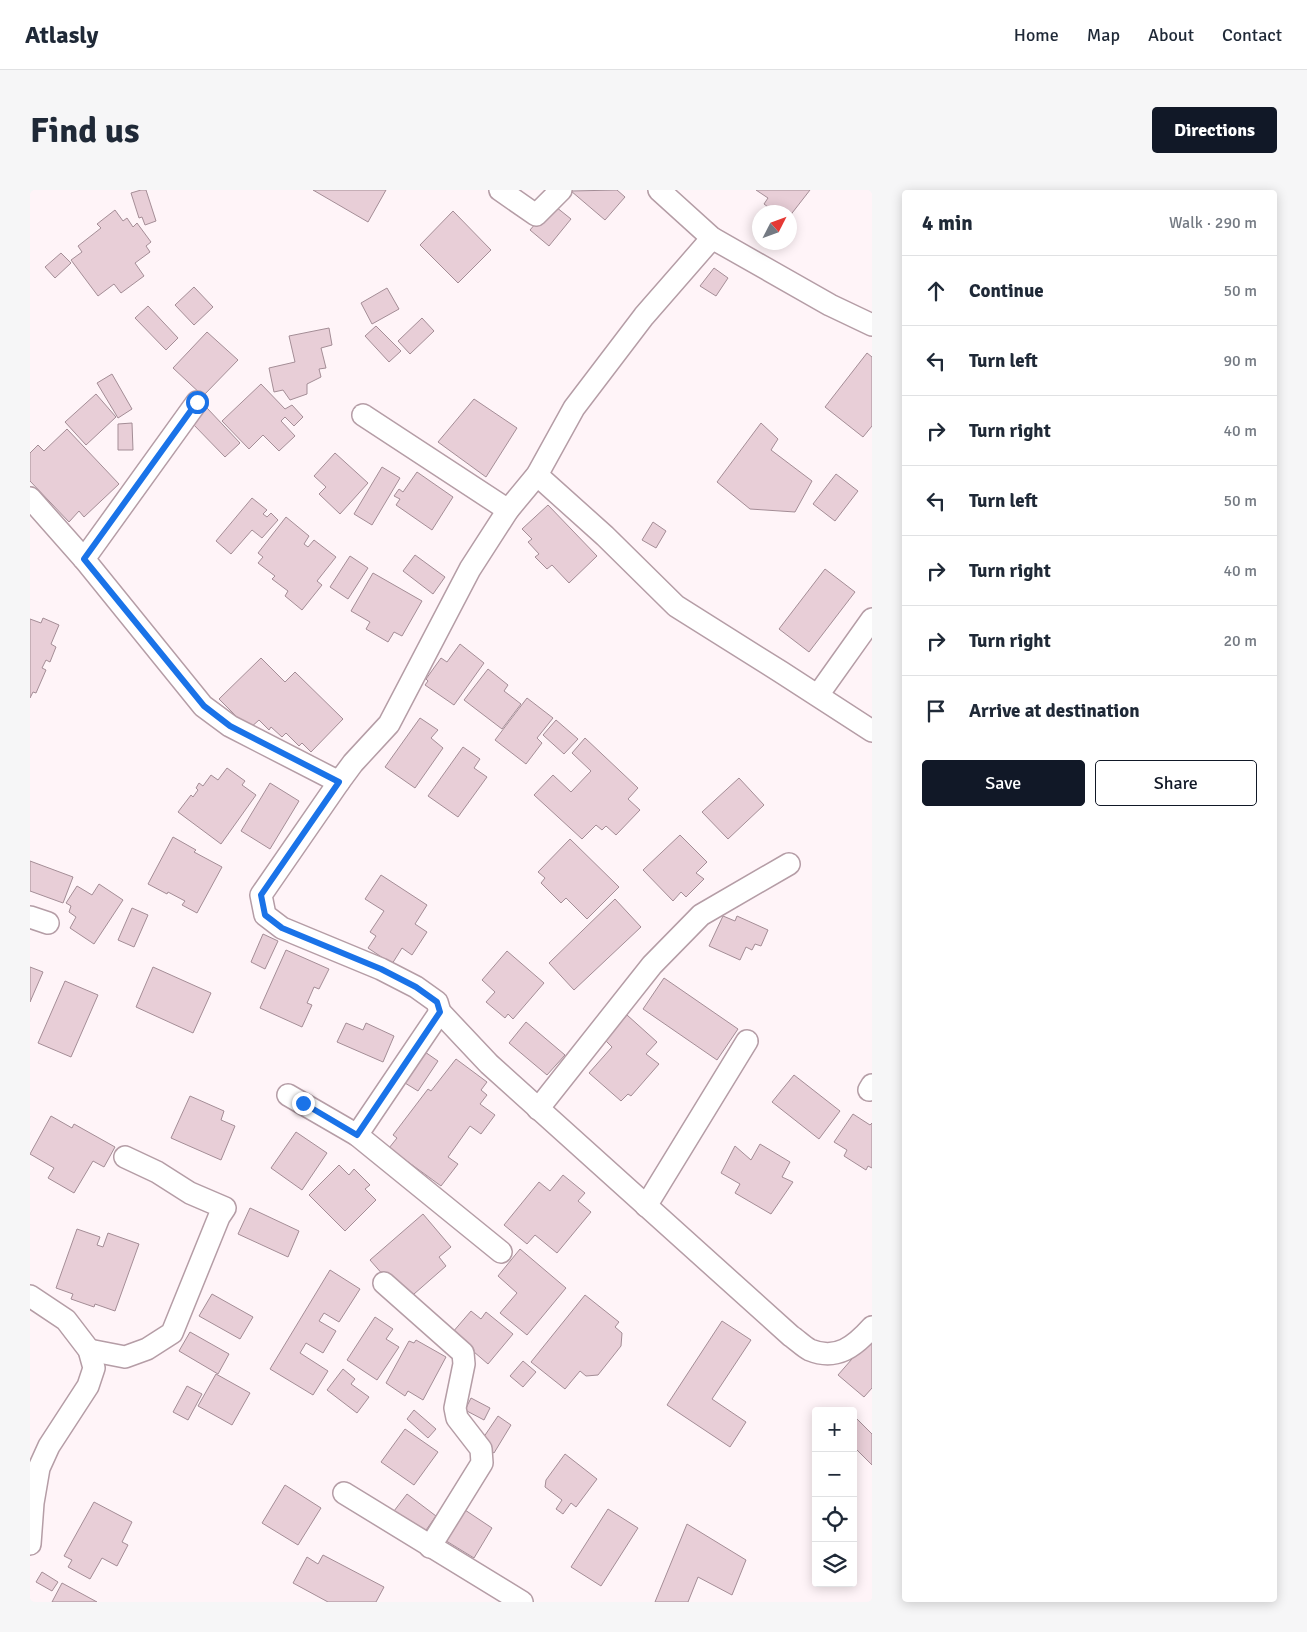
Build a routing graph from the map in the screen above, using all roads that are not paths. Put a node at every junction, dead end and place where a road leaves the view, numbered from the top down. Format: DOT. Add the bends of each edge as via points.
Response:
graph roads {
  1 [pos="500,190"];
  2 [pos="561,190"];
  3 [pos="659,190"];
  4 [pos="712,238"];
  5 [pos="872,326"];
  6 [pos="197,402"];
  7 [pos="363,415"];
  8 [pos="537,475"];
  9 [pos="30,498"];
  10 [pos="508,510"];
  11 [pos="84,559"];
  12 [pos="872,619"];
  13 [pos="818,695"];
  14 [pos="872,731"];
  15 [pos="339,782"];
  16 [pos="789,864"];
  17 [pos="440,1012"];
  18 [pos="747,1041"];
  19 [pos="288,1095"];
  20 [pos="538,1109"];
  21 [pos="357,1135"];
  22 [pos="125,1157"];
  23 [pos="646,1206"];
  24 [pos="501,1252"];
  25 [pos="384,1283"];
  26 [pos="30,1296"];
  27 [pos="872,1327"];
  28 [pos="90,1350"];
  29 [pos="344,1493"];
  30 [pos="30,1544"];
  31 [pos="430,1547"];
  32 [pos="522,1602"];
  1 -- 2 [label="street" via="536,216"];
  3 -- 4 [label="street"];
  4 -- 5 [label="street"];
  4 -- 8 [label="street" via="644,316 574,408"];
  6 -- 11 [label="street"];
  7 -- 10 [label="street"];
  8 -- 10 [label="street"];
  8 -- 13 [label="street" via="606,536 676,606"];
  9 -- 11 [label="street"];
  10 -- 15 [label="street" via="470,569 389,724"];
  11 -- 15 [label="street" via="204,706 230,726"];
  12 -- 13 [label="street"];
  13 -- 14 [label="street"];
  15 -- 17 [label="street" via="261,895 265,915 282,928 416,987 437,1002"];
  16 -- 20 [label="street" via="701,915 652,965"];
  17 -- 20 [label="street"];
  17 -- 21 [label="street"];
  18 -- 23 [label="street"];
  19 -- 21 [label="street"];
  20 -- 23 [label="street"];
  21 -- 24 [label="street"];
  22 -- 28 [label="street" via="190,1193 225,1208 172,1333 147,1349 125,1357"];
  23 -- 27 [label="street" via="810,1350 828,1354 848,1350"];
  25 -- 31 [label="street" via="463,1352 464,1364 455,1408 457,1418 481,1449 482,1463"];
  26 -- 28 [label="street" via="66,1320"];
  28 -- 30 [label="street" via="94,1368 88,1386 49,1446 39,1468"];
  29 -- 31 [label="street"];
  31 -- 32 [label="street"];
}
